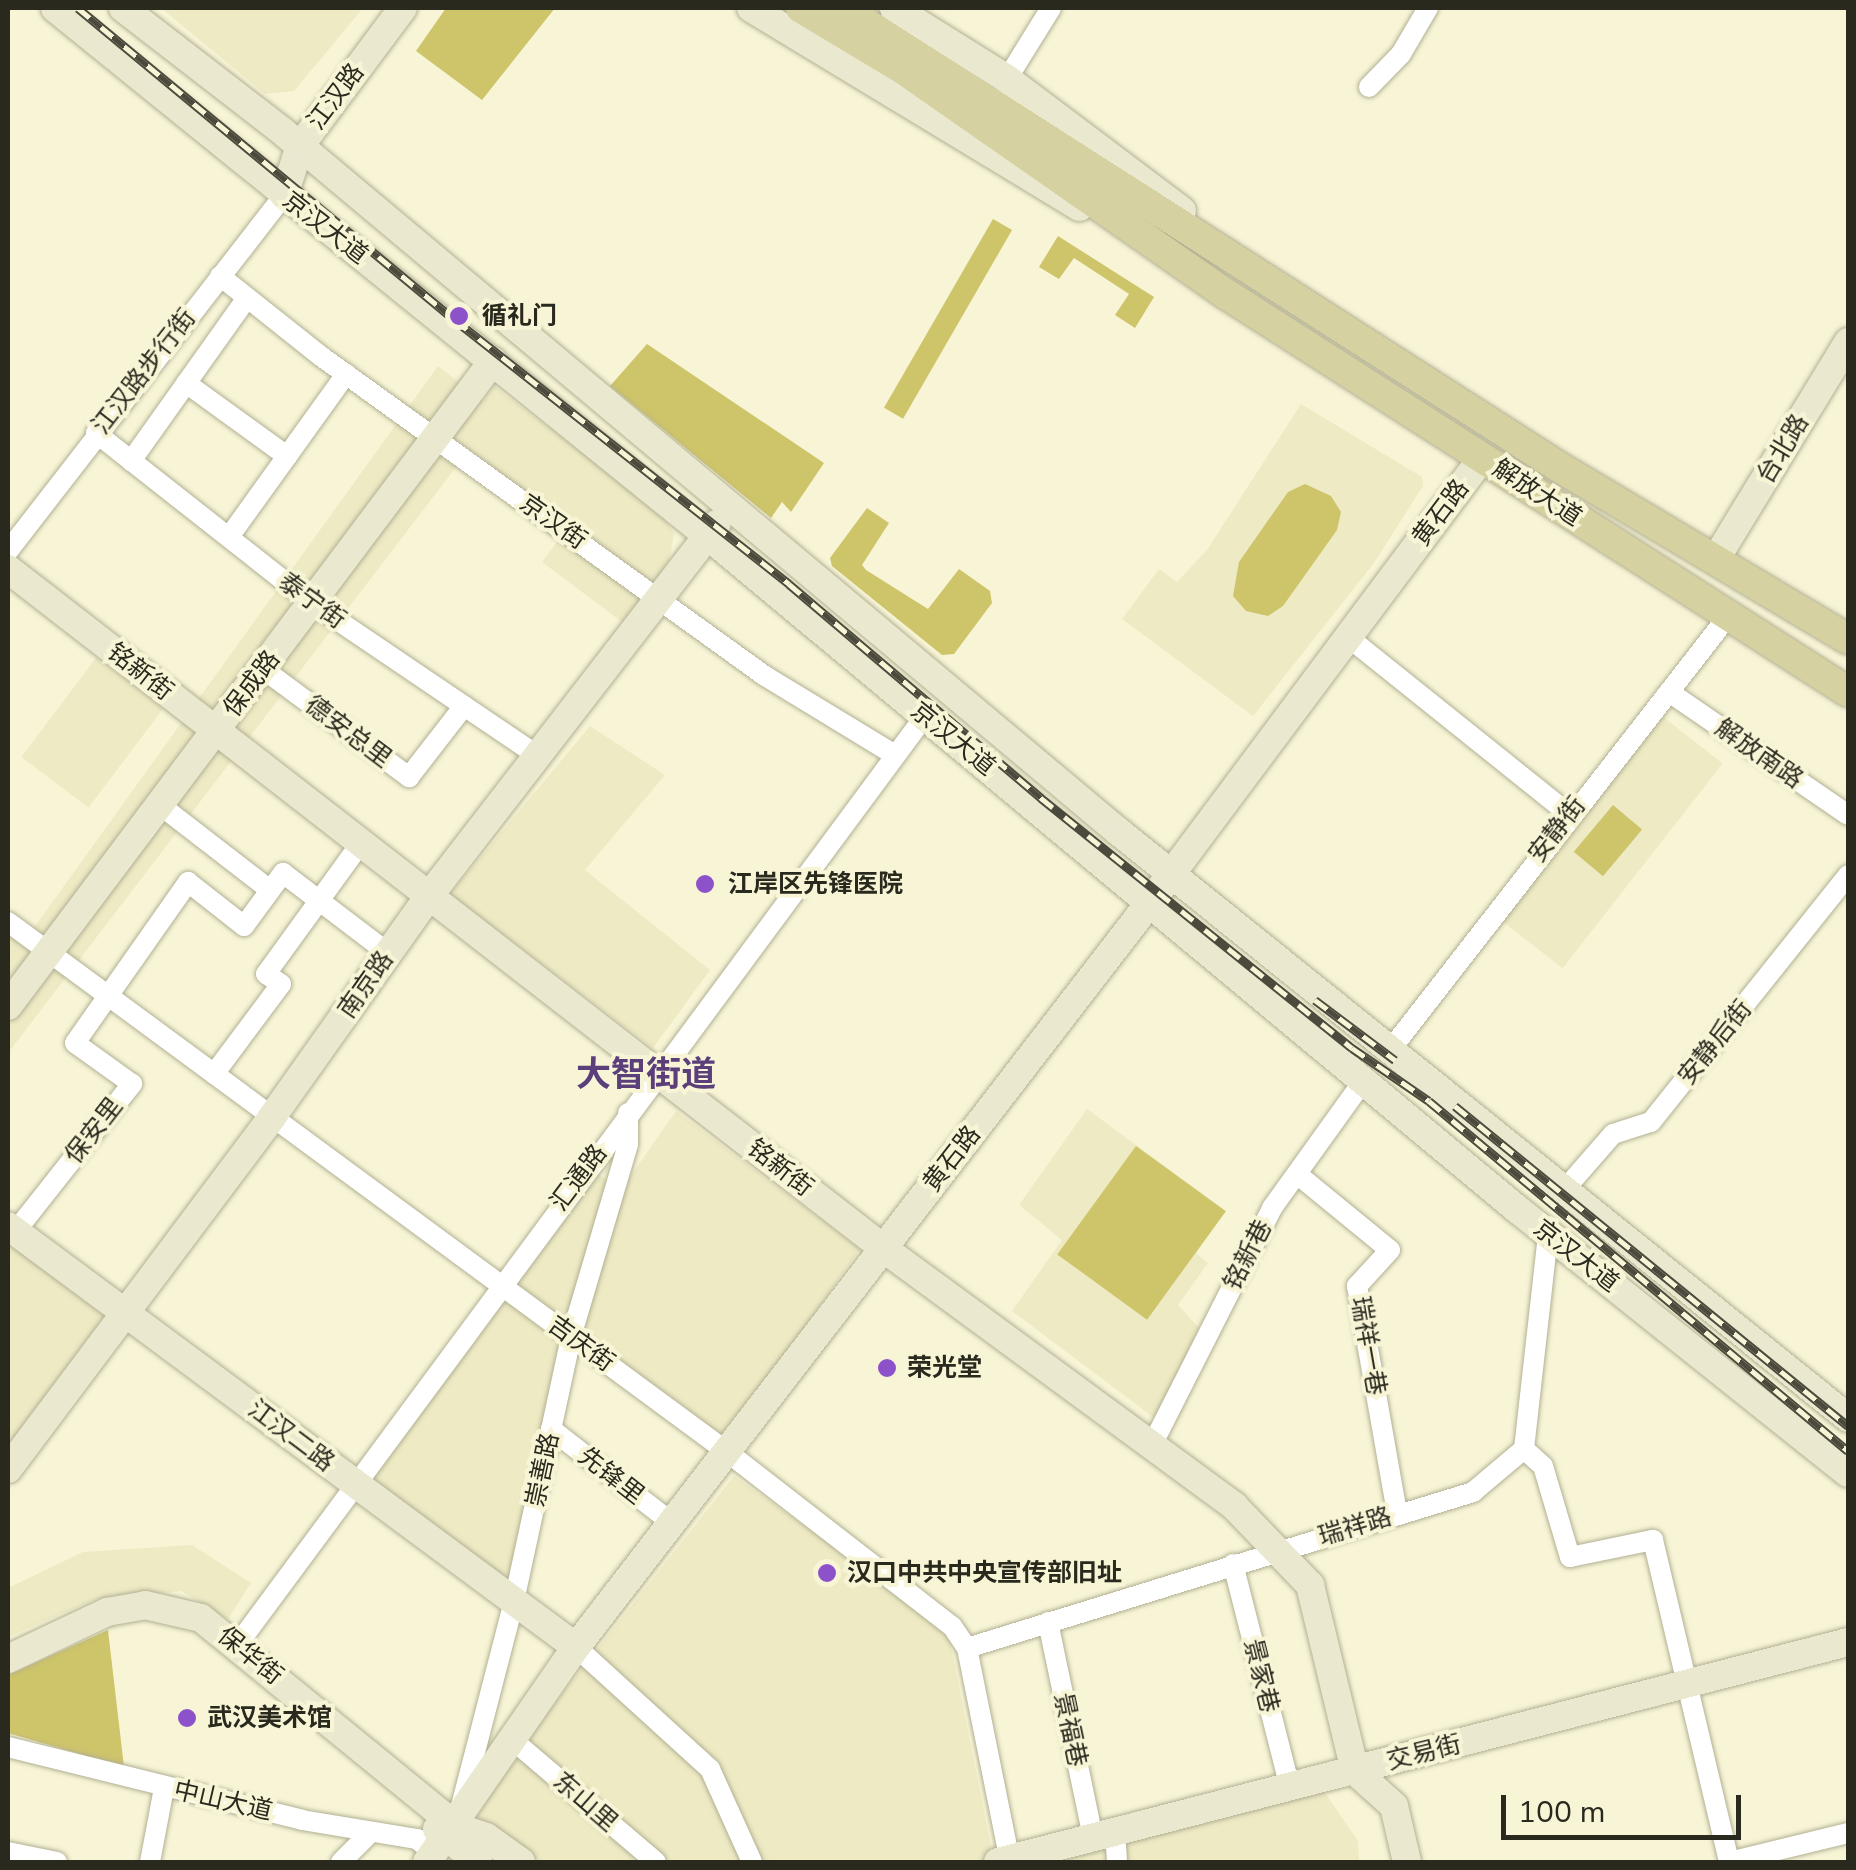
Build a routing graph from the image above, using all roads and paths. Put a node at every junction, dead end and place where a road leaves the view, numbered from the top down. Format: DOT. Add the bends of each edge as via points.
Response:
graph roads {
  1 [pos="55,8"];
  2 [pos="123,8"];
  3 [pos="403,8"];
  4 [pos="751,8"];
  5 [pos="801,8"];
  6 [pos="842,8"];
  7 [pos="894,8"];
  8 [pos="1051,8"];
  9 [pos="1428,8"];
  10 [pos="1007,79"];
  11 [pos="1369,87"];
  12 [pos="300,146"];
  13 [pos="284,196"];
  14 [pos="1266,275"];
  15 [pos="220,276"];
  16 [pos="1226,294"];
  17 [pos="248,298"];
  18 [pos="1848,342"];
  19 [pos="492,361"];
  20 [pos="346,374"];
  21 [pos="186,383"];
  22 [pos="96,433"];
  23 [pos="435,438"];
  24 [pos="287,456"];
  25 [pos="1482,458"];
  26 [pos="131,460"];
  27 [pos="730,506"];
  28 [pos="709,536"];
  29 [pos="229,537"];
  30 [pos="8,551"];
  31 [pos="1717,557"];
  32 [pos="8,570"];
  33 [pos="662,598"];
  34 [pos="312,603"];
  35 [pos="1728,615"];
  36 [pos="1348,637"];
  37 [pos="1848,639"];
  38 [pos="264,669"];
  39 [pos="1669,692"];
  40 [pos="1848,692"];
  41 [pos="464,706"];
  42 [pos="925,716"];
  43 [pos="217,732"];
  44 [pos="896,755"];
  45 [pos="538,756"];
  46 [pos="160,805"];
  47 [pos="1569,814"];
  48 [pos="1848,815"];
  49 [pos="360,843"];
  50 [pos="1171,872"];
  51 [pos="1848,876"];
  52 [pos="270,890"];
  53 [pos="429,896"];
  54 [pos="317,899"];
  55 [pos="1151,901"];
  56 [pos="8,922"];
  57 [pos="48,952"];
  58 [pos="388,953"];
  59 [pos="106,995"];
  60 [pos="8,1006"];
  61 [pos="1390,1048"];
  62 [pos="658,1073"];
  63 [pos="214,1074"];
  64 [pos="1364,1080"];
  65 [pos="628,1113"];
  66 [pos="272,1117"];
  67 [pos="1297,1174"];
  68 [pos="1566,1189"];
  69 [pos="11,1229"];
  70 [pos="1548,1234"];
  71 [pos="884,1248"];
  72 [pos="498,1283"];
  73 [pos="124,1312"];
  74 [pos="571,1337"];
  75 [pos="1848,1418"];
  76 [pos="552,1429"];
  77 [pos="1153,1443"];
  78 [pos="1524,1449"];
  79 [pos="726,1451"];
  80 [pos="8,1469"];
  81 [pos="1848,1472"];
  82 [pos="356,1484"];
  83 [pos="1397,1513"];
  84 [pos="672,1522"];
  85 [pos="1277,1551"];
  86 [pos="1234,1564"];
  87 [pos="514,1602"];
  88 [pos="1048,1622"];
  89 [pos="1848,1642"];
  90 [pos="238,1644"];
  91 [pos="576,1647"];
  92 [pos="966,1648"];
  93 [pos="8,1658"];
  94 [pos="8,1671"];
  95 [pos="1686,1687"];
  96 [pos="515,1742"];
  97 [pos="8,1747"];
  98 [pos="1356,1770"];
  99 [pos="1290,1787"];
  100 [pos="164,1788"];
  101 [pos="371,1832"];
  102 [pos="1848,1832"];
  103 [pos="1104,1835"];
  104 [pos="442,1845"];
  105 [pos="18,1857"];
  106 [pos="1006,1861"];
  107 [pos="57,1862"];
  108 [pos="150,1862"];
  109 [pos="341,1862"];
  110 [pos="478,1862"];
  111 [pos="521,1862"];
  112 [pos="656,1862"];
  113 [pos="752,1862"];
  114 [pos="1117,1862"];
  115 [pos="1407,1862"];
  116 [pos="1728,1862"];
  1 -- 13 [label="street, 京汉大道"];
  2 -- 12 [label="street, 京汉大道"];
  3 -- 12 [label="street, 江汉路"];
  4 -- 16 [label="street, 解放大道"];
  5 -- 16 [label="main road, 解放大道" via="903,70"];
  6 -- 14 [label="main road, 解放大道"];
  7 -- 10 [label="street, 解放大道"];
  8 -- 10 [label="street"];
  9 -- 11 [label="street" via="1400,54"];
  10 -- 14 [label="street, 解放大道"];
  12 -- 13 [label="street, 江汉路"];
  12 -- 27 [label="street, 京汉大道"];
  13 -- 15 [label="street, 江汉路步行街"];
  13 -- 19 [label="street, 京汉大道"];
  14 -- 31 [label="main road, 解放大道" via="1556,465"];
  15 -- 17 [label="street, 京汉街"];
  15 -- 22 [label="street, 江汉路步行街"];
  16 -- 25 [label="main road, 解放大道"];
  17 -- 20 [label="street, 京汉街"];
  17 -- 21 [label="street"];
  18 -- 31 [label="street, 台北路"];
  19 -- 23 [label="street, 保成路"];
  19 -- 28 [label="street, 京汉大道"];
  20 -- 23 [label="street, 京汉街"];
  20 -- 24 [label="street"];
  21 -- 24 [label="street"];
  21 -- 26 [label="street"];
  22 -- 26 [label="street, 泰宁街"];
  22 -- 30 [label="street, 江汉路步行街"];
  23 -- 33 [label="street, 京汉街"];
  23 -- 34 [label="street, 保成路"];
  24 -- 29 [label="street"];
  25 -- 35 [label="main road, 解放大道"];
  25 -- 36 [label="street, 黄石路"];
  26 -- 29 [label="street, 泰宁街"];
  27 -- 28 [label="street, 南京路"];
  27 -- 50 [label="street, 京汉大道"];
  28 -- 33 [label="street, 南京路"];
  28 -- 42 [label="street, 京汉大道"];
  29 -- 34 [label="street, 泰宁街"];
  31 -- 37 [label="main road, 解放大道"];
  32 -- 43 [label="street, 铭新街"];
  33 -- 44 [label="street, 京汉街" via="766,676"];
  33 -- 45 [label="street, 南京路"];
  34 -- 38 [label="street, 保成路"];
  34 -- 41 [label="street, 泰宁街"];
  35 -- 39 [label="street, 安静街"];
  35 -- 40 [label="main road, 解放大道"];
  36 -- 47 [label="street"];
  36 -- 50 [label="street, 黄石路"];
  38 -- 41 [label="street, 德安总里" via="409,777"];
  38 -- 43 [label="street, 保成路"];
  39 -- 47 [label="street, 安静街"];
  39 -- 48 [label="street, 解放南路"];
  41 -- 45 [label="street, 泰宁街"];
  42 -- 44 [label="street, 汇通路"];
  42 -- 55 [label="street, 京汉大道"];
  43 -- 46 [label="street, 保成路"];
  43 -- 49 [label="street, 铭新街"];
  44 -- 62 [label="street, 汇通路"];
  45 -- 53 [label="street, 南京路"];
  46 -- 52 [label="street"];
  46 -- 57 [label="street, 保成路"];
  47 -- 61 [label="street, 安静街"];
  49 -- 53 [label="street, 铭新街"];
  49 -- 54 [label="street"];
  50 -- 55 [label="street, 黄石路"];
  50 -- 61 [label="street, 京汉大道"];
  51 -- 68 [label="street, 安静后街" via="1651,1122 1612,1134"];
  52 -- 54 [label="street" via="282,873"];
  52 -- 59 [label="street" via="244,926 188,882"];
  53 -- 58 [label="street, 南京路"];
  53 -- 62 [label="street, 铭新街"];
  54 -- 58 [label="street"];
  54 -- 63 [label="street" via="266,974 281,984"];
  55 -- 64 [label="street, 京汉大道"];
  55 -- 71 [label="street, 黄石路"];
  56 -- 57 [label="street, 吉庆街"];
  57 -- 59 [label="street, 吉庆街"];
  57 -- 60 [label="street, 保成路"];
  58 -- 66 [label="street, 南京路"];
  59 -- 63 [label="street, 吉庆街"];
  59 -- 69 [label="street, 保安里" via="75,1043 132,1084"];
  61 -- 68 [label="street, 京汉大道"];
  62 -- 65 [label="street, 汇通路"];
  62 -- 71 [label="street, 铭新街"];
  63 -- 66 [label="street, 吉庆街"];
  64 -- 67 [label="street, 铭新巷"];
  64 -- 70 [label="street, 京汉大道"];
  65 -- 72 [label="street, 汇通路"];
  65 -- 74 [label="street, 崇善路" via="628,1144"];
  66 -- 72 [label="street, 吉庆街"];
  66 -- 73 [label="street, 南京路"];
  67 -- 77 [label="street, 铭新巷" via="1272,1208"];
  67 -- 83 [label="street, 瑞祥一巷" via="1390,1250 1357,1286"];
  68 -- 75 [label="street, 京汉大道"];
  69 -- 73 [label="street, 江汉二路"];
  70 -- 78 [label="street"];
  70 -- 81 [label="street, 京汉大道"];
  71 -- 77 [label="street, 铭新街"];
  71 -- 79 [label="street, 黄石路"];
  72 -- 74 [label="street, 吉庆街"];
  72 -- 82 [label="street, 汇通路"];
  73 -- 80 [label="street, 南京路"];
  73 -- 82 [label="street, 江汉二路"];
  74 -- 76 [label="street, 崇善路"];
  74 -- 79 [label="street, 吉庆街"];
  76 -- 84 [label="street, 先锋里"];
  76 -- 87 [label="street, 崇善路"];
  77 -- 85 [label="street, 铭新街"];
  78 -- 83 [label="street, 瑞祥路" via="1473,1492"];
  78 -- 95 [label="street" via="1544,1466 1570,1557 1653,1540"];
  79 -- 84 [label="street, 黄石路"];
  79 -- 92 [label="street, 吉庆街" via="952,1626"];
  82 -- 87 [label="street, 江汉二路"];
  82 -- 90 [label="street, 汇通路"];
  83 -- 85 [label="street, 瑞祥路"];
  84 -- 91 [label="street, 黄石路"];
  85 -- 86 [label="street, 瑞祥路"];
  85 -- 98 [label="street, 铭新街" via="1310,1585"];
  86 -- 88 [label="street, 瑞祥路"];
  86 -- 99 [label="street, 景家巷"];
  87 -- 91 [label="street, 江汉二路"];
  87 -- 104 [label="street, 崇善路"];
  88 -- 92 [label="street, 瑞祥路"];
  88 -- 103 [label="street, 景福巷"];
  89 -- 95 [label="street, 交易街"];
  90 -- 93 [label="street, 保华街" via="201,1618 145,1606 107,1612"];
  90 -- 104 [label="street, 保华街"];
  91 -- 96 [label="street, 黄石路"];
  91 -- 113 [label="street" via="710,1769"];
  92 -- 106 [label="street"];
  94 -- 104 [label="street, 保华街" via="109,1623 145,1616 202,1632"];
  95 -- 98 [label="street, 交易街"];
  95 -- 116 [label="street"];
  96 -- 104 [label="street, 黄石路"];
  96 -- 112 [label="street, 东山里"];
  97 -- 101 [label="street, 中山大道"];
  98 -- 99 [label="street, 交易街"];
  98 -- 115 [label="street" via="1394,1806"];
  99 -- 103 [label="street, 交易街"];
  100 -- 108 [label="street"];
  101 -- 104 [label="street, 中山大道"];
  101 -- 109 [label="street"];
  102 -- 116 [label="street"];
  103 -- 106 [label="street, 交易街"];
  103 -- 114 [label="street, 景福巷"];
  104 -- 110 [label="street, 中山大道"];
  104 -- 111 [label="street, 中山大道" via="486,1837"];
  105 -- 107 [label="street"];
}
